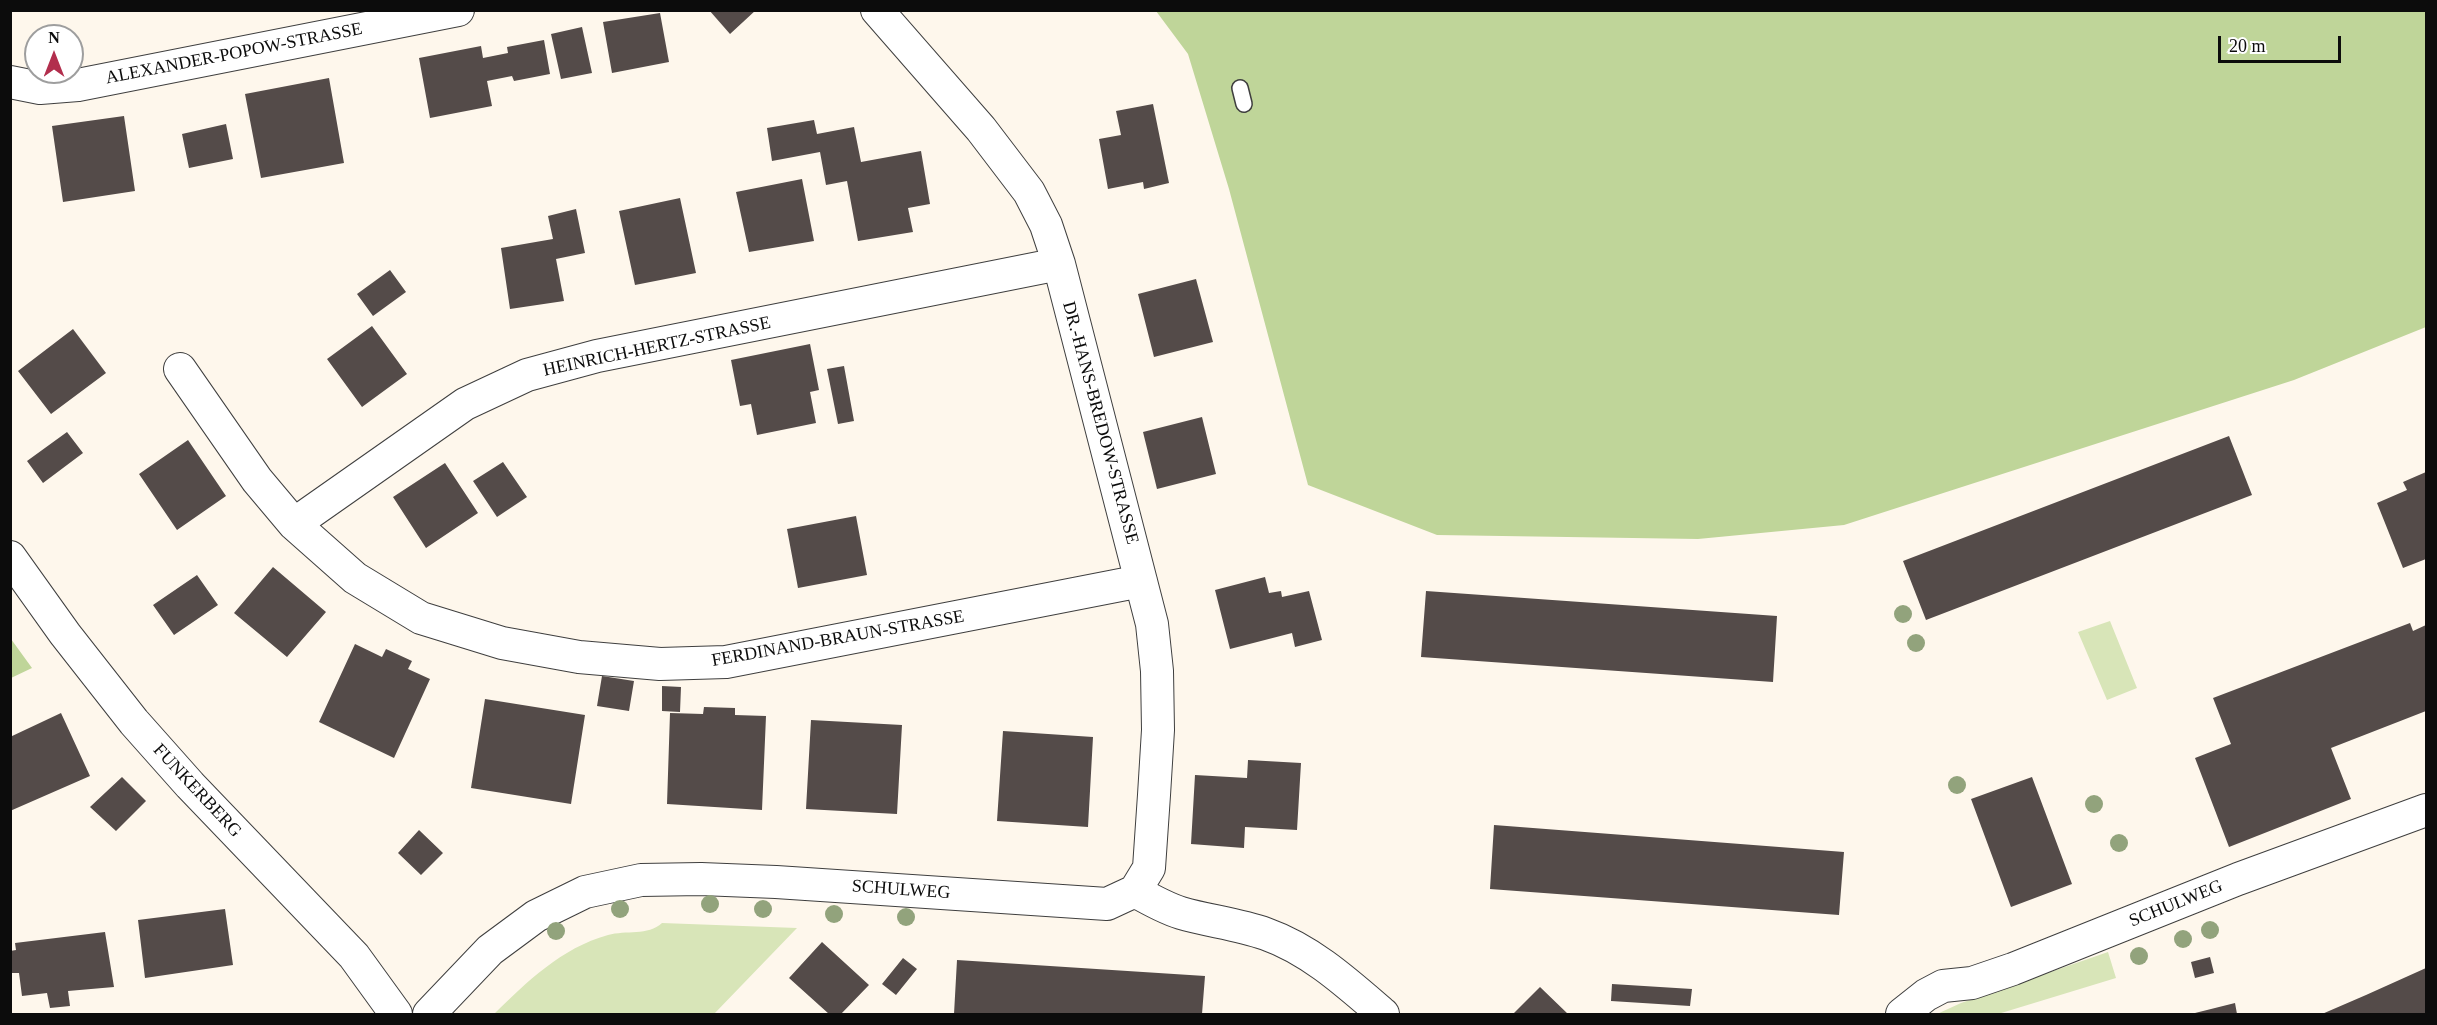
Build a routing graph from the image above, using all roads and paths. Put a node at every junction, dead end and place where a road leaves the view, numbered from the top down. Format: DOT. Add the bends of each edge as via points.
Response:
graph roads {
  1 [pos="458,10"];
  2 [pos="878,10"];
  3 [pos="10,82"];
  4 [pos="1240,88"];
  5 [pos="1244,104"];
  6 [pos="1059,264"];
  7 [pos="180,369"];
  8 [pos="294,524"];
  9 [pos="10,557"];
  10 [pos="1141,581"];
  11 [pos="2427,810"];
  12 [pos="1135,891"];
  13 [pos="1914,1005"];
  14 [pos="396,1014"];
  15 [pos="429,1014"];
  16 [pos="1383,1014"];
  1 -- 3 [label="street, ALEXANDER-POPOW-STRASSE" via="78,85 40,88"];
  2 -- 6 [label="street, DR.-HANS-BREDOW-STRASSE" via="981,129 1029,192"];
  4 -- 5 [label="lane"];
  6 -- 8 [label="street, HEINRICH-HERTZ-STRASSE" via="597,357 527,375 465,404"];
  6 -- 10 [label="street, DR.-HANS-BREDOW-STRASSE"];
  7 -- 8 [label="street, FERDINAND-BRAUN-STRASSE" via="257,480"];
  8 -- 10 [label="street, FERDINAND-BRAUN-STRASSE" via="355,578 421,618 502,643 579,657 660,664 726,662"];
  9 -- 14 [label="street, FUNKERBERG" via="134,722 354,956"];
  10 -- 12 [label="street, DR.-HANS-BREDOW-STRASSE" via="1152,624 1158,730 1149,868"];
  11 -- 13 [label="street, SCHULWEG" via="2238,879 2013,969 1972,983 1943,986"];
  12 -- 15 [label="street, SCHULWEG" via="1107,904 776,882 641,880 585,892 536,916 490,950"];
  12 -- 16 [label="street" via="1180,913 1267,934 1293,946 1336,973"];
}
